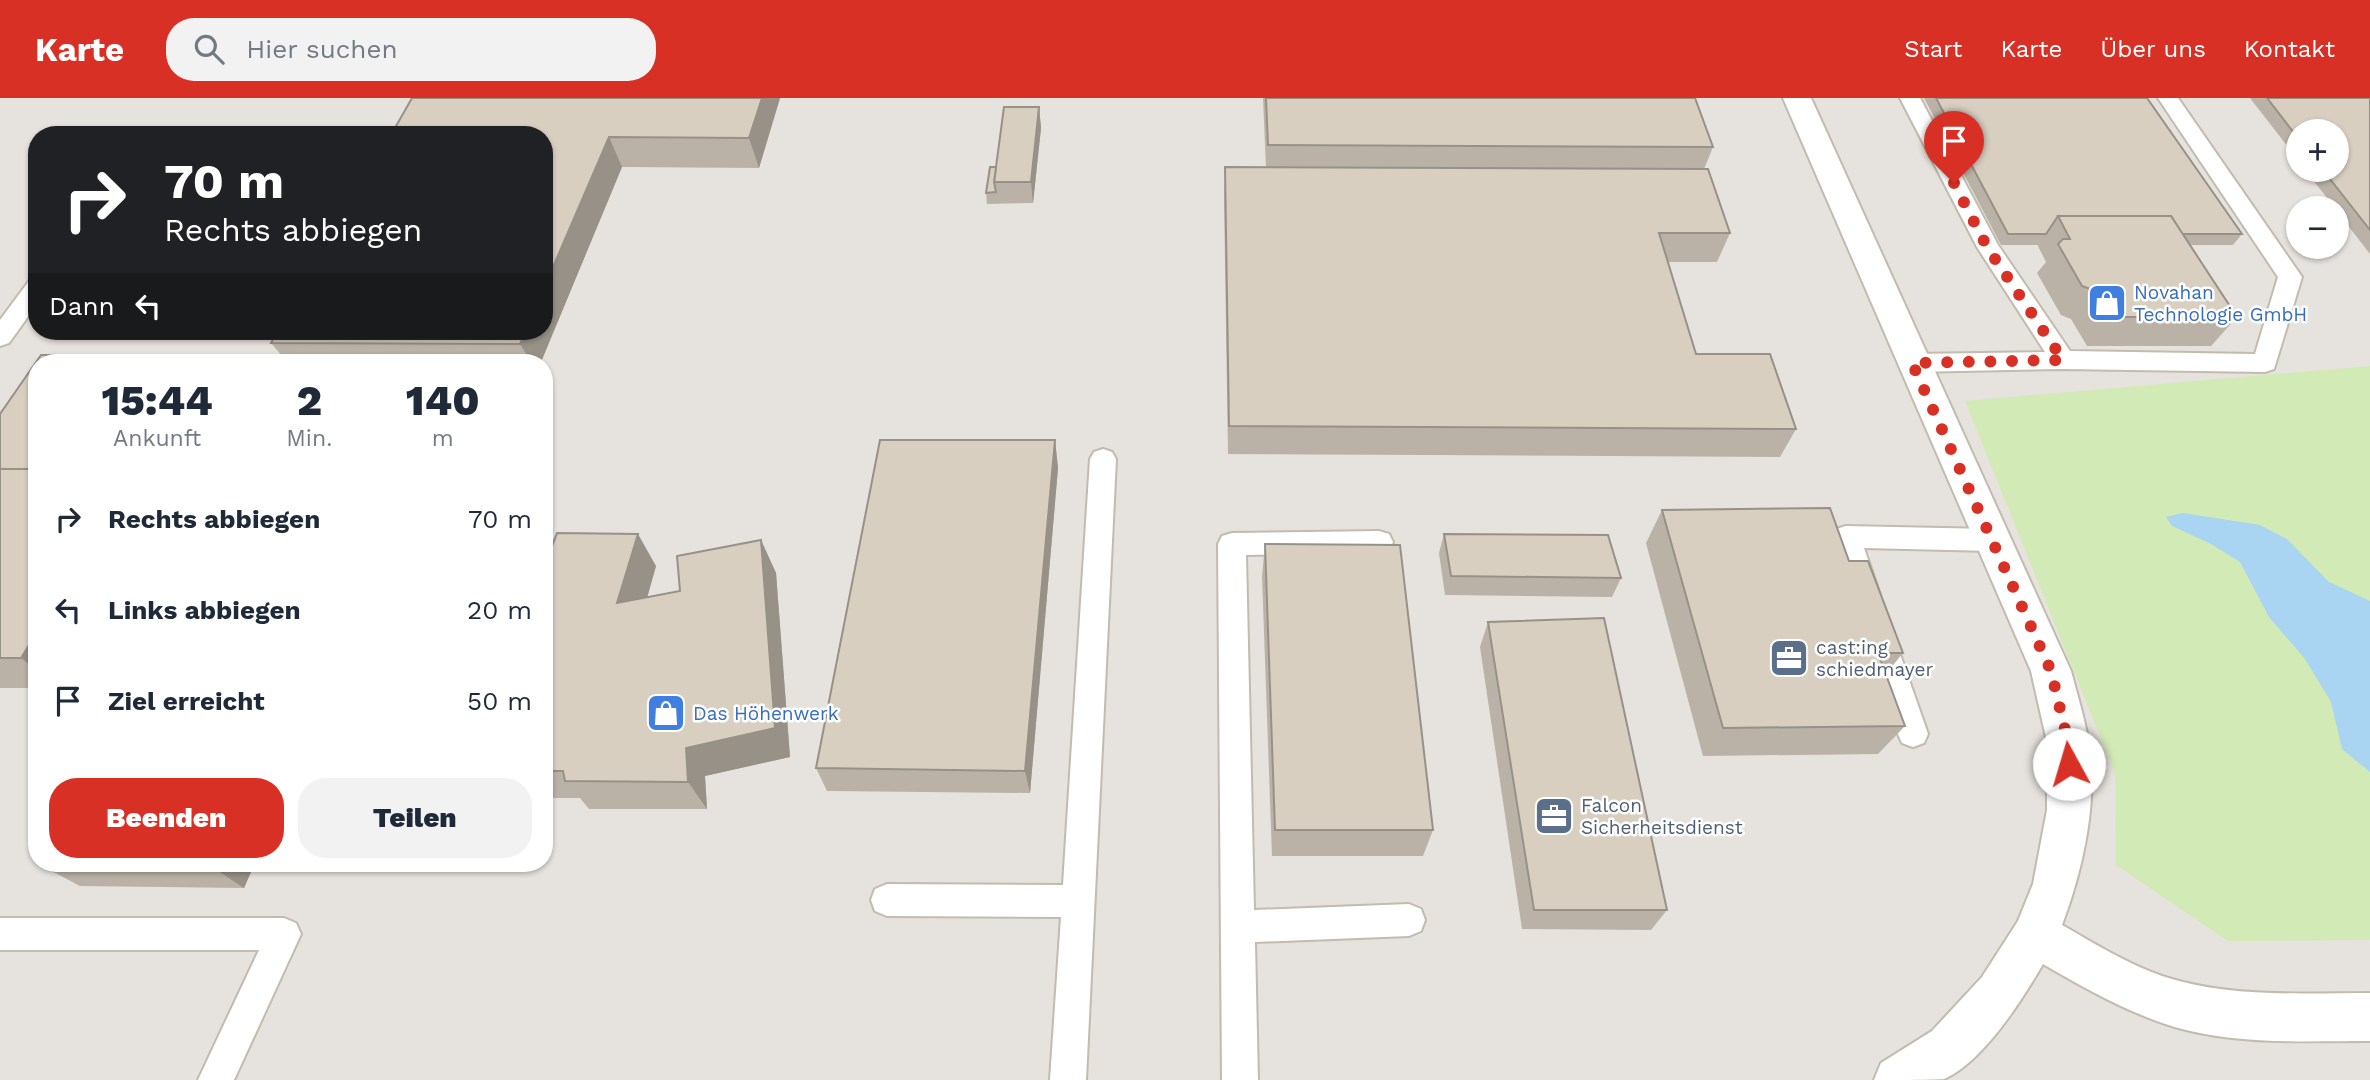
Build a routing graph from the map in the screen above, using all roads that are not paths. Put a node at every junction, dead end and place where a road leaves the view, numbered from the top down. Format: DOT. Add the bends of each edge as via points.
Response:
graph roads {
  1 [pos="1797,98"];
  2 [pos="1910,98"];
  3 [pos="2168,98"];
  4 [pos="28,299"];
  5 [pos="0,337"];
  6 [pos="2063,360"];
  7 [pos="1912,363"];
  8 [pos="1103,459"];
  9 [pos="1991,540"];
  10 [pos="1379,542"];
  11 [pos="1913,734"];
  12 [pos="887,900"];
  13 [pos="1078,901"];
  14 [pos="1409,920"];
  15 [pos="1238,927"];
  16 [pos="0,934"];
  17 [pos="2035,934"];
  18 [pos="2367,1023"];
  19 [pos="216,1080"];
  20 [pos="1068,1080"];
  21 [pos="1240,1080"];
  22 [pos="1898,1080"];
  1 -- 7 [label="street"];
  2 -- 6 [label="lane" via="1987,247"];
  3 -- 6 [label="lane" via="2290,277 2265,363"];
  4 -- 5 [label="lane"];
  6 -- 7 [label="lane"];
  7 -- 9 [label="street"];
  8 -- 13 [label="lane"];
  9 -- 11 [label="lane" via="1846,537"];
  9 -- 17 [label="street" via="2051,671 2068,742 2069,810 2055,884"];
  10 -- 15 [label="lane" via="1231,544"];
  12 -- 13 [label="lane"];
  13 -- 20 [label="lane"];
  14 -- 15 [label="lane"];
  15 -- 21 [label="lane"];
  16 -- 19 [label="lane" via="284,934"];
  17 -- 18 [label="street" via="2130,986 2182,1005"];
  17 -- 22 [label="street" via="1999,994 1949,1048"];
}
